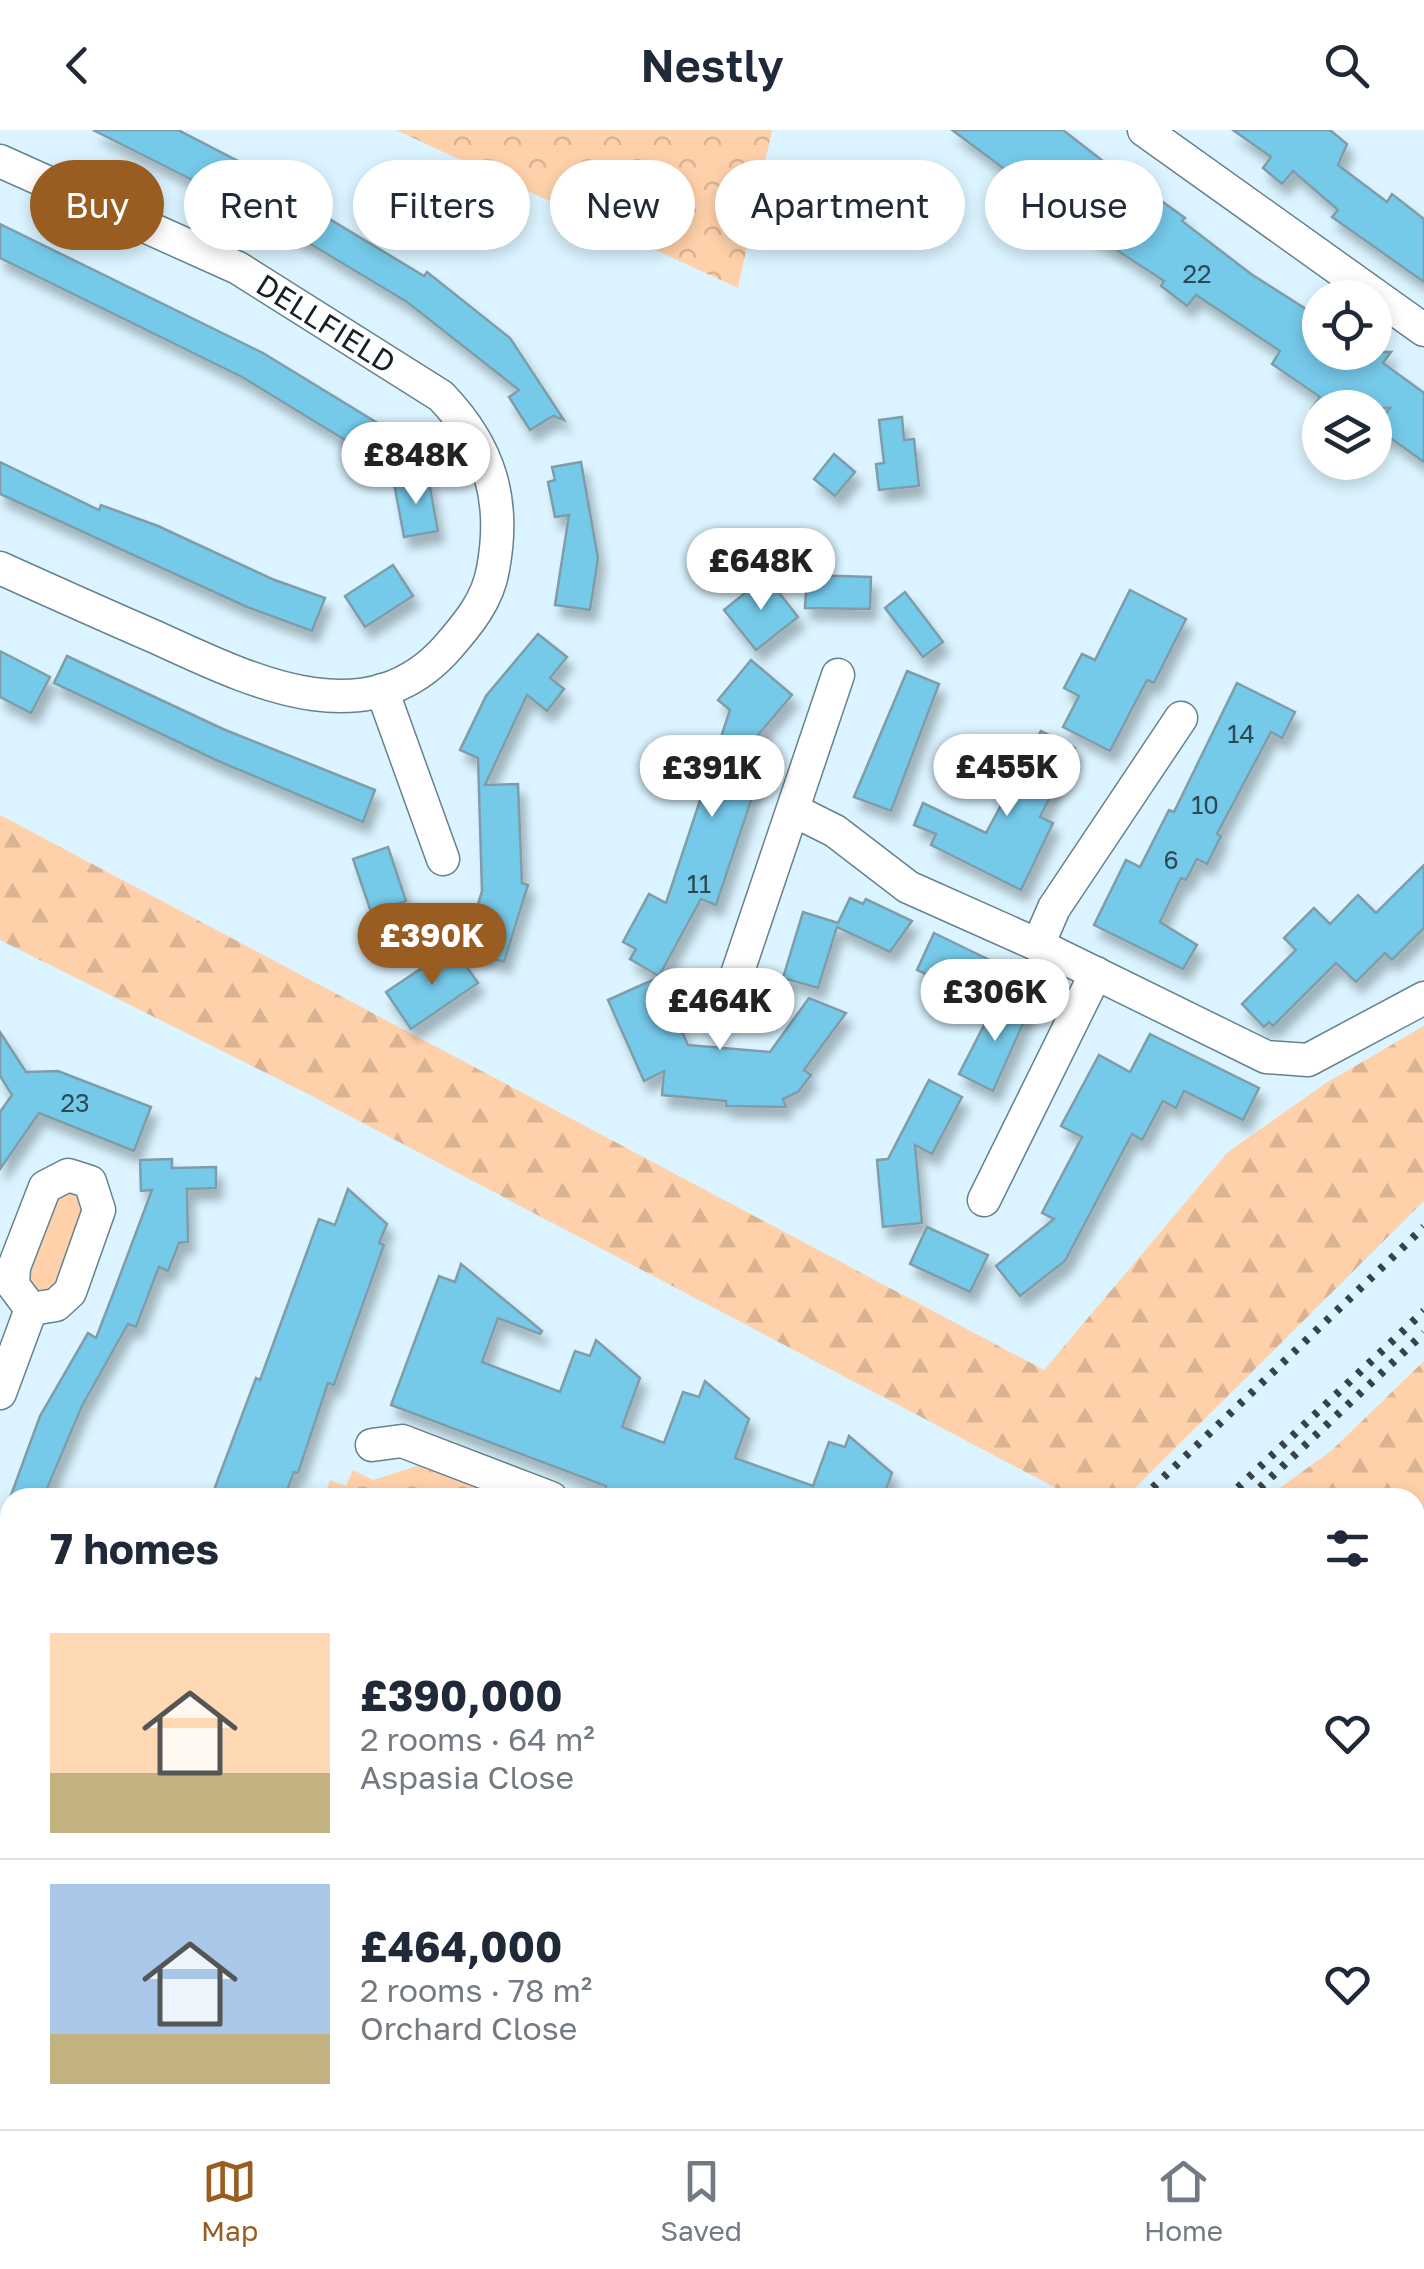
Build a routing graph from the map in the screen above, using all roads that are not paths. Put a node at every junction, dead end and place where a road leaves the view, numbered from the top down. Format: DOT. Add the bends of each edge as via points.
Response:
graph roads {
  1 [pos="1144,130"];
  2 [pos="0,160"];
  3 [pos="1424,330"];
  4 [pos="0,568"];
  5 [pos="838,675"];
  6 [pos="382,690"];
  7 [pos="1181,718"];
  8 [pos="793,810"];
  9 [pos="443,858"];
  10 [pos="1038,945"];
  11 [pos="1096,972"];
  12 [pos="733,986"];
  13 [pos="1424,998"];
  14 [pos="984,1200"];
  15 [pos="31,1309"];
  16 [pos="0,1393"];
  17 [pos="372,1445"];
  18 [pos="525,1488"];
  1 -- 3 [label="street"];
  2 -- 6 [label="street, DELLFIELD" via="238,268 441,396 464,420 484,452 497,494 500,535 492,579 472,620 442,654"];
  4 -- 6 [label="street, DELLFIELD" via="262,685 309,695"];
  5 -- 8 [label="street"];
  6 -- 9 [label="street"];
  7 -- 10 [label="street" via="1054,908"];
  8 -- 10 [label="street" via="835,831 908,887"];
  8 -- 12 [label="street"];
  10 -- 11 [label="street"];
  11 -- 13 [label="street" via="1284,1062 1336,1048"];
  11 -- 14 [label="street"];
  15 -- 16 [label="street"];
  17 -- 18 [label="street" via="402,1441"];
}
